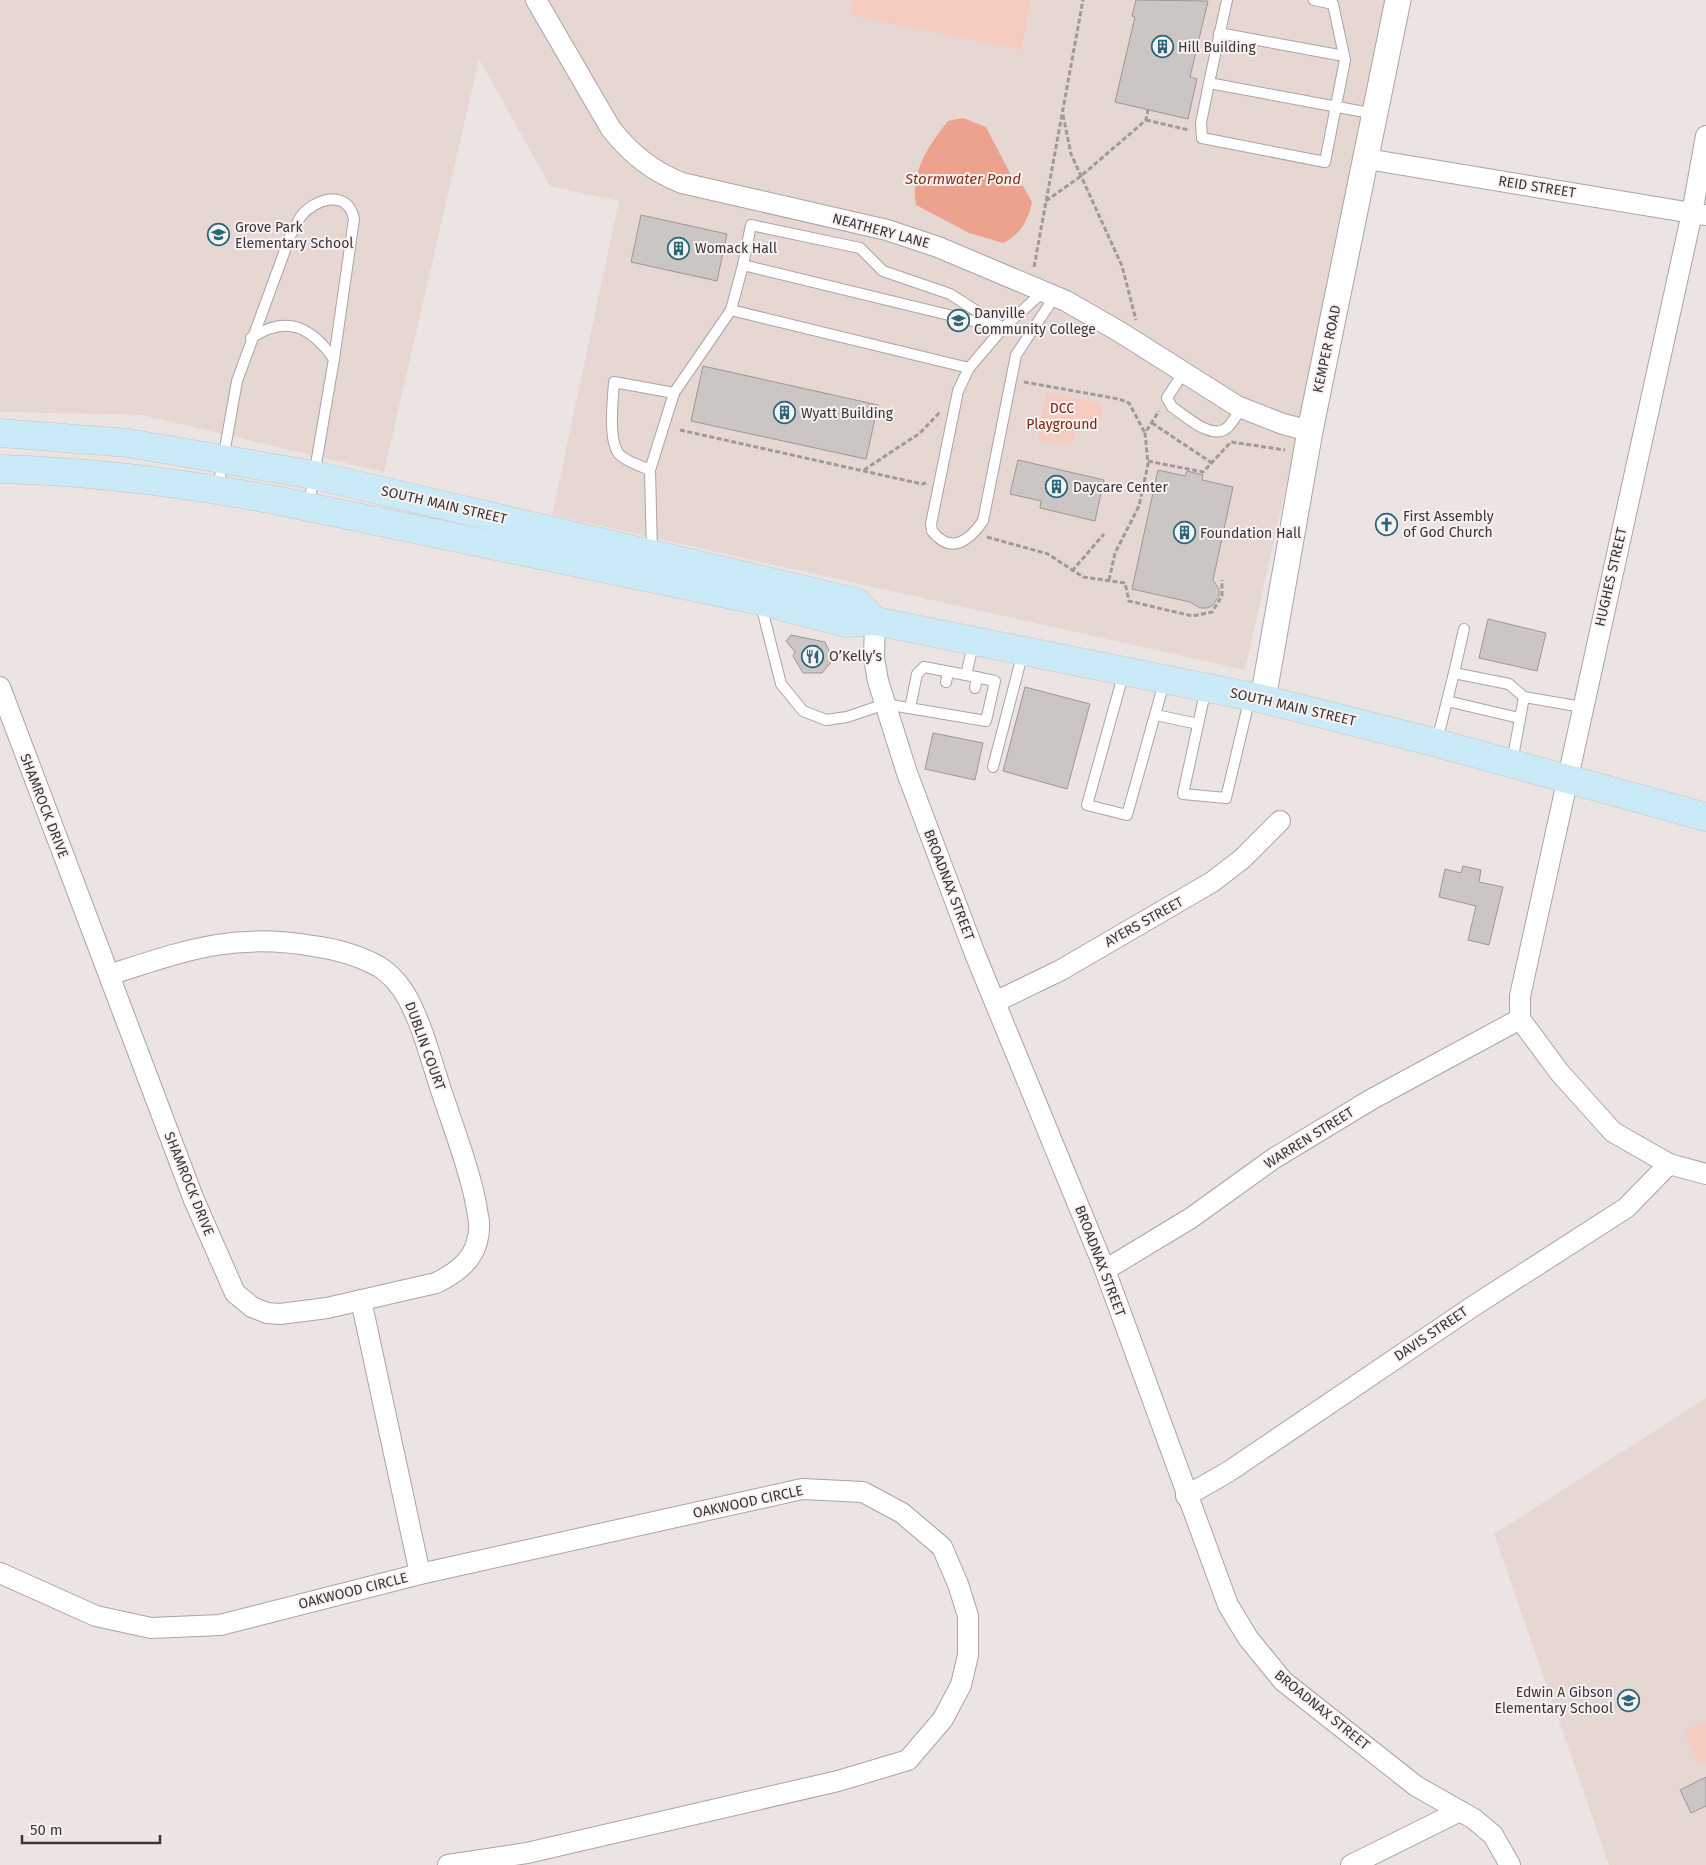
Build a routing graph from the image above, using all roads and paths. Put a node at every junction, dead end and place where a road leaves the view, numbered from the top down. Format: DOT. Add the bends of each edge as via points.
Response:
graph roads {
  1 [pos="536,0"];
  2 [pos="1083,0"];
  3 [pos="1227,0"];
  4 [pos="1314,0"];
  5 [pos="1398,0"];
  6 [pos="1220,33"];
  7 [pos="1344,56"];
  8 [pos="1209,83"];
  9 [pos="1336,106"];
  10 [pos="1148,110"];
  11 [pos="1062,112"];
  12 [pos="1376,114"];
  13 [pos="1146,120"];
  14 [pos="1202,133"];
  15 [pos="1706,136"];
  16 [pos="1367,159"];
  17 [pos="1081,176"];
  18 [pos="1046,201"];
  19 [pos="1699,214"];
  20 [pos="743,265"];
  21 [pos="1043,291"];
  22 [pos="731,310"];
  23 [pos="1003,328"];
  24 [pos="251,338"];
  25 [pos="1144,347"];
  26 [pos="334,359"];
  27 [pos="969,368"];
  28 [pos="1183,373"];
  29 [pos="1011,379"];
  30 [pos="958,391"];
  31 [pos="674,393"];
  32 [pos="1168,398"];
  33 [pos="1242,408"];
  34 [pos="1152,423"];
  35 [pos="680,430"];
  36 [pos="0,433"];
  37 [pos="1145,433"];
  38 [pos="1308,441"];
  39 [pos="223,458"];
  40 [pos="1148,461"];
  41 [pos="1212,463"];
  42 [pos="0,469"];
  43 [pos="650,470"];
  44 [pos="864,470"];
  45 [pos="314,475"];
  46 [pos="941,477"];
  47 [pos="218,489"];
  48 [pos="309,507"];
  49 [pos="974,534"];
  50 [pos="1104,534"];
  51 [pos="652,554"];
  52 [pos="1072,570"];
  53 [pos="1222,580"];
  54 [pos="1109,581"];
  55 [pos="761,602"];
  56 [pos="875,621"];
  57 [pos="1464,629"];
  58 [pos="974,641"];
  59 [pos="1023,651"];
  60 [pos="1124,671"];
  61 [pos="1454,673"];
  62 [pos="966,675"];
  63 [pos="1165,679"];
  64 [pos="0,687"];
  65 [pos="1206,687"];
  66 [pos="1256,697"];
  67 [pos="1524,697"];
  68 [pos="1447,701"];
  69 [pos="942,702"];
  70 [pos="885,704"];
  71 [pos="1582,707"];
  72 [pos="910,708"];
  73 [pos="970,708"];
  74 [pos="939,713"];
  75 [pos="1156,715"];
  76 [pos="1519,718"];
  77 [pos="968,719"];
  78 [pos="1198,724"];
  79 [pos="1437,743"];
  80 [pos="1512,763"];
  81 [pos="993,767"];
  82 [pos="1566,778"];
  83 [pos="1706,817"];
  84 [pos="1280,821"];
  85 [pos="110,975"];
  86 [pos="995,1002"];
  87 [pos="1520,1019"];
  88 [pos="1670,1164"];
  89 [pos="1706,1174"];
  90 [pos="1105,1270"];
  91 [pos="361,1300"];
  92 [pos="1186,1496"];
  93 [pos="0,1573"];
  94 [pos="420,1574"];
  95 [pos="1460,1811"];
  96 [pos="1352,1864"];
  97 [pos="448,1865"];
  98 [pos="1510,1865"];
  1 -- 21 [label="street, NEATHERY LANE" via="611,129 626,148 664,176 682,183 887,230 938,247"];
  2 -- 11 [label="path"];
  3 -- 6 [label="lane"];
  4 -- 7 [label="lane" via="1333,4"];
  5 -- 12 [label="street, KEMPER ROAD"];
  6 -- 7 [label="lane"];
  6 -- 8 [label="lane"];
  7 -- 9 [label="lane"];
  8 -- 9 [label="lane"];
  8 -- 14 [label="lane"];
  9 -- 12 [label="lane"];
  9 -- 14 [label="lane" via="1325,162 1202,138"];
  10 -- 13 [label="path"];
  11 -- 17 [label="path" via="1071,154"];
  11 -- 18 [label="path"];
  12 -- 16 [label="street, KEMPER ROAD"];
  13 -- 14 [label="path"];
  13 -- 17 [label="path"];
  15 -- 19 [label="street, HUGHES STREET"];
  16 -- 19 [label="street, REID STREET"];
  16 -- 38 [label="street, KEMPER ROAD"];
  17 -- 18 [label="path"];
  17 -- 25 [label="path" via="1122,266"];
  18 -- 21 [label="path"];
  19 -- 71 [label="street, HUGHES STREET"];
  20 -- 22 [label="lane"];
  20 -- 23 [label="lane"];
  20 -- 23 [label="lane" via="751,225 860,248 883,272 950,294"];
  21 -- 23 [label="lane"];
  21 -- 25 [label="street, NEATHERY LANE"];
  21 -- 29 [label="lane" via="1016,355"];
  22 -- 27 [label="lane"];
  22 -- 31 [label="lane"];
  23 -- 27 [label="lane"];
  24 -- 26 [label="lane" via="267,328 280,325 302,328 321,341"];
  24 -- 26 [label="lane" via="291,234 302,216 315,204 331,199 343,201 352,208 354,219"];
  24 -- 39 [label="lane" via="237,381"];
  25 -- 28 [label="street, NEATHERY LANE"];
  26 -- 45 [label="lane"];
  27 -- 30 [label="lane"];
  28 -- 32 [label="lane"];
  28 -- 33 [label="street, NEATHERY LANE"];
  29 -- 37 [label="path" via="1129,403"];
  29 -- 49 [label="lane" via="983,520"];
  30 -- 44 [label="path" via="920,433"];
  30 -- 46 [label="lane"];
  31 -- 43 [label="lane"];
  31 -- 43 [label="lane" via="614,382 612,430 615,448 621,456"];
  32 -- 33 [label="lane" via="1172,407 1214,432 1227,428"];
  32 -- 34 [label="path"];
  33 -- 38 [label="street, NEATHERY LANE" via="1283,424"];
  34 -- 37 [label="path"];
  34 -- 41 [label="path"];
  35 -- 44 [label="path"];
  36 -- 39 [label="main road, SOUTH MAIN STREET" via="128,442"];
  37 -- 40 [label="path"];
  38 -- 41 [label="path" via="1231,442"];
  38 -- 66 [label="street, KEMPER ROAD"];
  39 -- 45 [label="main road, SOUTH MAIN STREET"];
  39 -- 47 [label="lane"];
  40 -- 41 [label="path" via="1203,472"];
  40 -- 54 [label="path" via="1139,506 1115,554"];
  42 -- 47 [label="main road, SOUTH MAIN STREET" via="79,473"];
  43 -- 51 [label="lane"];
  44 -- 46 [label="path" via="922,484"];
  45 -- 48 [label="lane"];
  45 -- 51 [label="main road, SOUTH MAIN STREET"];
  46 -- 49 [label="lane" via="932,531 945,543 955,544"];
  47 -- 48 [label="main road, SOUTH MAIN STREET"];
  48 -- 55 [label="main road, SOUTH MAIN STREET"];
  49 -- 52 [label="path" via="1048,554"];
  50 -- 52 [label="path"];
  51 -- 56 [label="main road, SOUTH MAIN STREET" via="856,602"];
  52 -- 54 [label="path" via="1083,577"];
  53 -- 54 [label="path" via="1222,596 1212,612 1192,616 1129,601 1125,583"];
  55 -- 56 [label="main road, SOUTH MAIN STREET" via="846,623"];
  55 -- 70 [label="lane" via="782,684 803,710 826,720 847,717"];
  56 -- 58 [label="main road, SOUTH MAIN STREET"];
  56 -- 70 [label="street, BROADNAX STREET" via="874,658"];
  57 -- 61 [label="lane"];
  58 -- 59 [label="main road, SOUTH MAIN STREET"];
  58 -- 62 [label="lane"];
  59 -- 60 [label="main road, SOUTH MAIN STREET"];
  59 -- 81 [label="lane"];
  60 -- 63 [label="main road, SOUTH MAIN STREET"];
  60 -- 75 [label="lane" via="1087,805 1127,815"];
  61 -- 67 [label="lane" via="1509,684"];
  61 -- 68 [label="lane"];
  62 -- 72 [label="lane" via="947,677 924,667 917,674"];
  62 -- 77 [label="lane" via="976,682 995,681 986,721"];
  63 -- 65 [label="main road, SOUTH MAIN STREET"];
  63 -- 75 [label="lane"];
  64 -- 85 [label="street, SHAMROCK DRIVE"];
  65 -- 66 [label="main road, SOUTH MAIN STREET"];
  65 -- 78 [label="lane"];
  66 -- 78 [label="lane" via="1226,798 1182,794"];
  66 -- 79 [label="main road, SOUTH MAIN STREET"];
  67 -- 71 [label="lane"];
  67 -- 76 [label="lane"];
  68 -- 76 [label="lane"];
  68 -- 79 [label="lane"];
  69 -- 74 [label="lane"];
  70 -- 72 [label="lane"];
  70 -- 86 [label="street, BROADNAX STREET" via="926,824"];
  71 -- 82 [label="street, HUGHES STREET"];
  72 -- 74 [label="lane"];
  73 -- 77 [label="lane"];
  74 -- 77 [label="lane"];
  75 -- 78 [label="lane"];
  76 -- 80 [label="lane"];
  79 -- 80 [label="main road, SOUTH MAIN STREET"];
  80 -- 82 [label="main road, SOUTH MAIN STREET"];
  82 -- 83 [label="main road, SOUTH MAIN STREET"];
  82 -- 87 [label="street, HUGHES STREET" via="1520,996"];
  84 -- 86 [label="street, AYERS STREET" via="1242,859 1212,882 1061,970"];
  85 -- 91 [label="street, SHAMROCK DRIVE" via="194,1200 235,1293 252,1307 280,1314"];
  85 -- 91 [label="street, DUBLIN COURT" via="188,950 255,940 331,948 362,958 397,982 424,1037 454,1127 478,1213 478,1241 465,1264 452,1276 436,1284"];
  86 -- 90 [label="street, BROADNAX STREET"];
  87 -- 88 [label="street" via="1560,1073 1613,1132"];
  87 -- 90 [label="street, WARREN STREET" via="1372,1099 1273,1159 1191,1218"];
  88 -- 89 [label="street"];
  88 -- 92 [label="street, DAVIS STREET" via="1626,1208 1467,1310 1228,1472"];
  90 -- 92 [label="street, BROADNAX STREET"];
  91 -- 94 [label="street"];
  92 -- 95 [label="street, BROADNAX STREET" via="1228,1605 1267,1663 1283,1681 1416,1786"];
  93 -- 94 [label="street, OAKWOOD CIRCLE" via="96,1616 151,1628 220,1625"];
  94 -- 97 [label="street, OAKWOOD CIRCLE" via="802,1488 863,1492 902,1513 942,1547 968,1616 968,1656 961,1685 943,1719 908,1760 838,1781 527,1853"];
  95 -- 96 [label="street"];
  95 -- 98 [label="street, BROADNAX STREET" via="1493,1836"];
}
